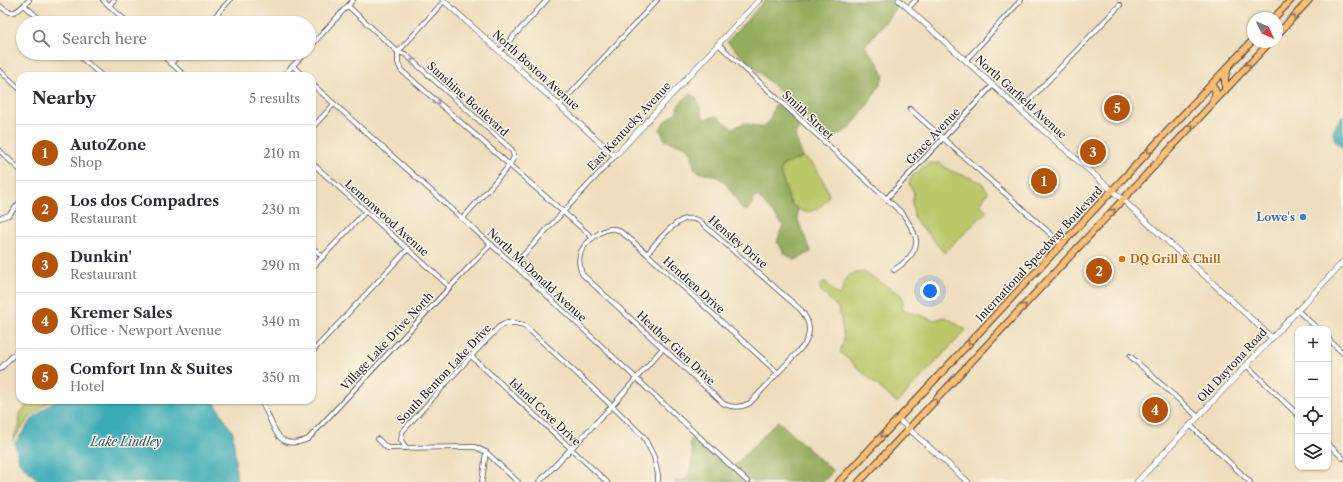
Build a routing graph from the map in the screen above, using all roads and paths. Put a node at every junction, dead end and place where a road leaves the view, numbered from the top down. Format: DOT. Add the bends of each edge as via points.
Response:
graph roads {
  1 [pos="29,0"];
  2 [pos="103,0"];
  3 [pos="114,0"];
  4 [pos="230,0"];
  5 [pos="353,0"];
  6 [pos="443,0"];
  7 [pos="547,0"];
  8 [pos="657,0"];
  9 [pos="759,0"];
  10 [pos="899,0"];
  11 [pos="916,0"];
  12 [pos="1021,0"];
  13 [pos="1291,0"];
  14 [pos="1309,0"];
  15 [pos="24,5"];
  16 [pos="1120,5"];
  17 [pos="0,6"];
  18 [pos="109,6"];
  19 [pos="348,6"];
  20 [pos="908,8"];
  21 [pos="1280,12"];
  22 [pos="36,16"];
  23 [pos="120,16"];
  24 [pos="215,16"];
  25 [pos="1283,28"];
  26 [pos="316,40"];
  27 [pos="718,44"];
  28 [pos="1247,46"];
  29 [pos="1264,48"];
  30 [pos="500,51"];
  31 [pos="398,52"];
  32 [pos="84,60"];
  33 [pos="168,60"];
  34 [pos="174,60"];
  35 [pos="299,60"];
  36 [pos="966,60"];
  37 [pos="171,63"];
  38 [pos="293,66"];
  39 [pos="1229,66"];
  40 [pos="0,71"];
  41 [pos="97,72"];
  42 [pos="181,72"];
  43 [pos="287,72"];
  44 [pos="300,72"];
  45 [pos="1212,84"];
  46 [pos="16,85"];
  47 [pos="993,85"];
  48 [pos="316,88"];
  49 [pos="1225,90"];
  50 [pos="334,104"];
  51 [pos="1212,105"];
  52 [pos="559,106"];
  53 [pos="910,109"];
  54 [pos="1020,110"];
  55 [pos="316,124"];
  56 [pos="943,138"];
  57 [pos="0,151"];
  58 [pos="615,156"];
  59 [pos="16,166"];
  60 [pos="509,166"];
  61 [pos="316,167"];
  62 [pos="1112,191"];
  63 [pos="886,199"];
  64 [pos="1123,200"];
  65 [pos="16,207"];
  66 [pos="366,211"];
  67 [pos="563,212"];
  68 [pos="0,218"];
  69 [pos="462,219"];
  70 [pos="593,238"];
  71 [pos="491,244"];
  72 [pos="1062,244"];
  73 [pos="408,249"];
  74 [pos="316,250"];
  75 [pos="647,254"];
  76 [pos="323,256"];
  77 [pos="1343,262"];
  78 [pos="316,264"];
  79 [pos="514,264"];
  80 [pos="894,270"];
  81 [pos="450,287"];
  82 [pos="1297,310"];
  83 [pos="809,326"];
  84 [pos="1315,326"];
  85 [pos="1272,338"];
  86 [pos="1331,342"];
  87 [pos="316,348"];
  88 [pos="663,348"];
  89 [pos="16,352"];
  90 [pos="1343,353"];
  91 [pos="471,356"];
  92 [pos="1130,356"];
  93 [pos="1246,365"];
  94 [pos="0,369"];
  95 [pos="778,373"];
  96 [pos="636,379"];
  97 [pos="262,404"];
  98 [pos="612,406"];
  99 [pos="1295,412"];
  100 [pos="1198,417"];
  101 [pos="898,419"];
  102 [pos="1190,426"];
  103 [pos="909,429"];
  104 [pos="378,439"];
  105 [pos="1331,447"];
  106 [pos="406,448"];
  107 [pos="571,449"];
  108 [pos="486,452"];
  109 [pos="1343,458"];
  110 [pos="482,482"];
  111 [pos="518,482"];
  112 [pos="539,482"];
  113 [pos="607,482"];
  114 [pos="658,482"];
  115 [pos="748,482"];
  116 [pos="839,482"];
  117 [pos="859,482"];
  118 [pos="968,482"];
  119 [pos="1137,482"];
  120 [pos="1250,482"];
  1 -- 15 [label="street"];
  2 -- 18 [label="street"];
  3 -- 18 [label="street"];
  4 -- 24 [label="street"];
  5 -- 19 [label="street"];
  6 -- 30 [label="street, North Boston Avenue"];
  6 -- 31 [label="street"];
  7 -- 30 [label="street"];
  8 -- 52 [label="street"];
  9 -- 27 [label="street, East Kentucky Avenue"];
  10 -- 20 [label="street, North Garfield Avenue"];
  11 -- 20 [label="street"];
  12 -- 36 [label="street"];
  13 -- 21 [label="main road"];
  25 -- 14 [label="main road, one-way"];
  15 -- 17 [label="street" via="12,13"];
  15 -- 22 [label="street"];
  16 -- 54 [label="street"];
  18 -- 23 [label="street"];
  19 -- 26 [label="street"];
  19 -- 31 [label="street, Sunshine Boulevard"];
  20 -- 36 [label="street, North Garfield Avenue"];
  27 -- 58 [label="street, East Kentucky Avenue"];
  27 -- 63 [label="street, Smith Street"];
  28 -- 39 [label="main road, International Speedway Boulevard"];
  49 -- 29 [label="main road, one-way"];
  30 -- 52 [label="street, North Boston Avenue"];
  31 -- 60 [label="street, Sunshine Boulevard, one-way" via="401,70"];
  60 -- 31 [label="street, Sunshine Boulevard, one-way" via="514,157 512,150 405,54"];
  32 -- 41 [label="street"];
  33 -- 37 [label="street"];
  34 -- 37 [label="street"];
  35 -- 38 [label="street"];
  36 -- 47 [label="street, North Garfield Avenue"];
  37 -- 42 [label="street"];
  38 -- 43 [label="street"];
  38 -- 44 [label="street"];
  39 -- 45 [label="main road, International Speedway Boulevard"];
  39 -- 49 [label="main road" via="1225,77"];
  40 -- 46 [label="street"];
  45 -- 51 [label="main road" via="1216,92"];
  45 -- 62 [label="main road, International Speedway Boulevard, one-way"];
  47 -- 54 [label="street, North Garfield Avenue"];
  47 -- 56 [label="street, Grace Avenue"];
  48 -- 50 [label="street, North McDonald Avenue"];
  49 -- 51 [label="main road"];
  50 -- 55 [label="street"];
  50 -- 69 [label="street, North McDonald Avenue"];
  64 -- 51 [label="main road, one-way"];
  52 -- 58 [label="street, North Boston Avenue"];
  53 -- 56 [label="street"];
  54 -- 62 [label="street, North Garfield Avenue"];
  56 -- 63 [label="street, Grace Avenue"];
  56 -- 72 [label="street"];
  57 -- 59 [label="street"];
  58 -- 67 [label="street, East Kentucky Avenue"];
  60 -- 67 [label="street, Sunshine Boulevard"];
  60 -- 69 [label="street"];
  61 -- 66 [label="street, Lemonwood Avenue"];
  62 -- 64 [label="street, North Garfield Avenue"];
  62 -- 72 [label="main road, International Speedway Boulevard"];
  63 -- 80 [label="street, Smith Street" via="903,214 912,228 916,241 915,248 906,262"];
  64 -- 85 [label="street, North Garfield Avenue"];
  103 -- 64 [label="main road, one-way"];
  65 -- 68 [label="street" via="9,215"];
  66 -- 73 [label="street, Lemonwood Avenue"];
  66 -- 76 [label="street"];
  67 -- 70 [label="street"];
  67 -- 79 [label="street, East Kentucky Avenue"];
  69 -- 71 [label="street, North McDonald Avenue"];
  70 -- 75 [label="street, Hendren Drive" via="605,230 616,229"];
  70 -- 88 [label="street, Heather Glen Drive" via="580,254 579,265 582,274"];
  71 -- 79 [label="street, North McDonald Avenue"];
  71 -- 81 [label="street, Village Lake Drive North"];
  72 -- 101 [label="main road, International Speedway Boulevard, one-way"];
  73 -- 81 [label="street, Lemonwood Avenue"];
  73 -- 87 [label="street"];
  74 -- 76 [label="street"];
  75 -- 83 [label="street, Hensley Drive" via="678,222 687,219 698,220 801,310"];
  75 -- 95 [label="street, Hendren Drive"];
  76 -- 78 [label="street"];
  77 -- 82 [label="street, Old Daytona Road"];
  79 -- 96 [label="street, North McDonald Avenue"];
  81 -- 97 [label="street, Village Lake Drive North" via="308,439 292,444 282,440"];
  82 -- 84 [label="street"];
  82 -- 85 [label="street, Old Daytona Road"];
  83 -- 95 [label="street, Heather Glen Drive" via="808,338 804,345"];
  85 -- 93 [label="street, Old Daytona Road"];
  86 -- 90 [label="street"];
  88 -- 95 [label="street, Heather Glen Drive" via="724,404 731,407 750,402"];
  88 -- 96 [label="street"];
  89 -- 94 [label="street"];
  91 -- 98 [label="street, South Benton Lake Drive" via="506,323 524,325"];
  91 -- 106 [label="street, South Benton Lake Drive" via="402,432 401,440"];
  91 -- 107 [label="street, Island Cove Drive"];
  92 -- 100 [label="street"];
  93 -- 99 [label="street"];
  93 -- 100 [label="street, Old Daytona Road"];
  96 -- 98 [label="street"];
  96 -- 115 [label="street, North McDonald Avenue"];
  98 -- 107 [label="street"];
  98 -- 114 [label="street" via="644,437 654,456"];
  100 -- 102 [label="street, Old Daytona Road"];
  101 -- 103 [label="street"];
  101 -- 116 [label="main road, International Speedway Boulevard, one-way"];
  102 -- 119 [label="street, Old Daytona Road"];
  102 -- 120 [label="street"];
  103 -- 117 [label="main road"];
  103 -- 118 [label="street"];
  104 -- 106 [label="street" via="388,448"];
  105 -- 109 [label="street"];
  106 -- 108 [label="street" via="475,447"];
  107 -- 112 [label="street"];
  107 -- 113 [label="street, Island Cove Drive"];
  108 -- 110 [label="street"];
  108 -- 111 [label="street"];
}
